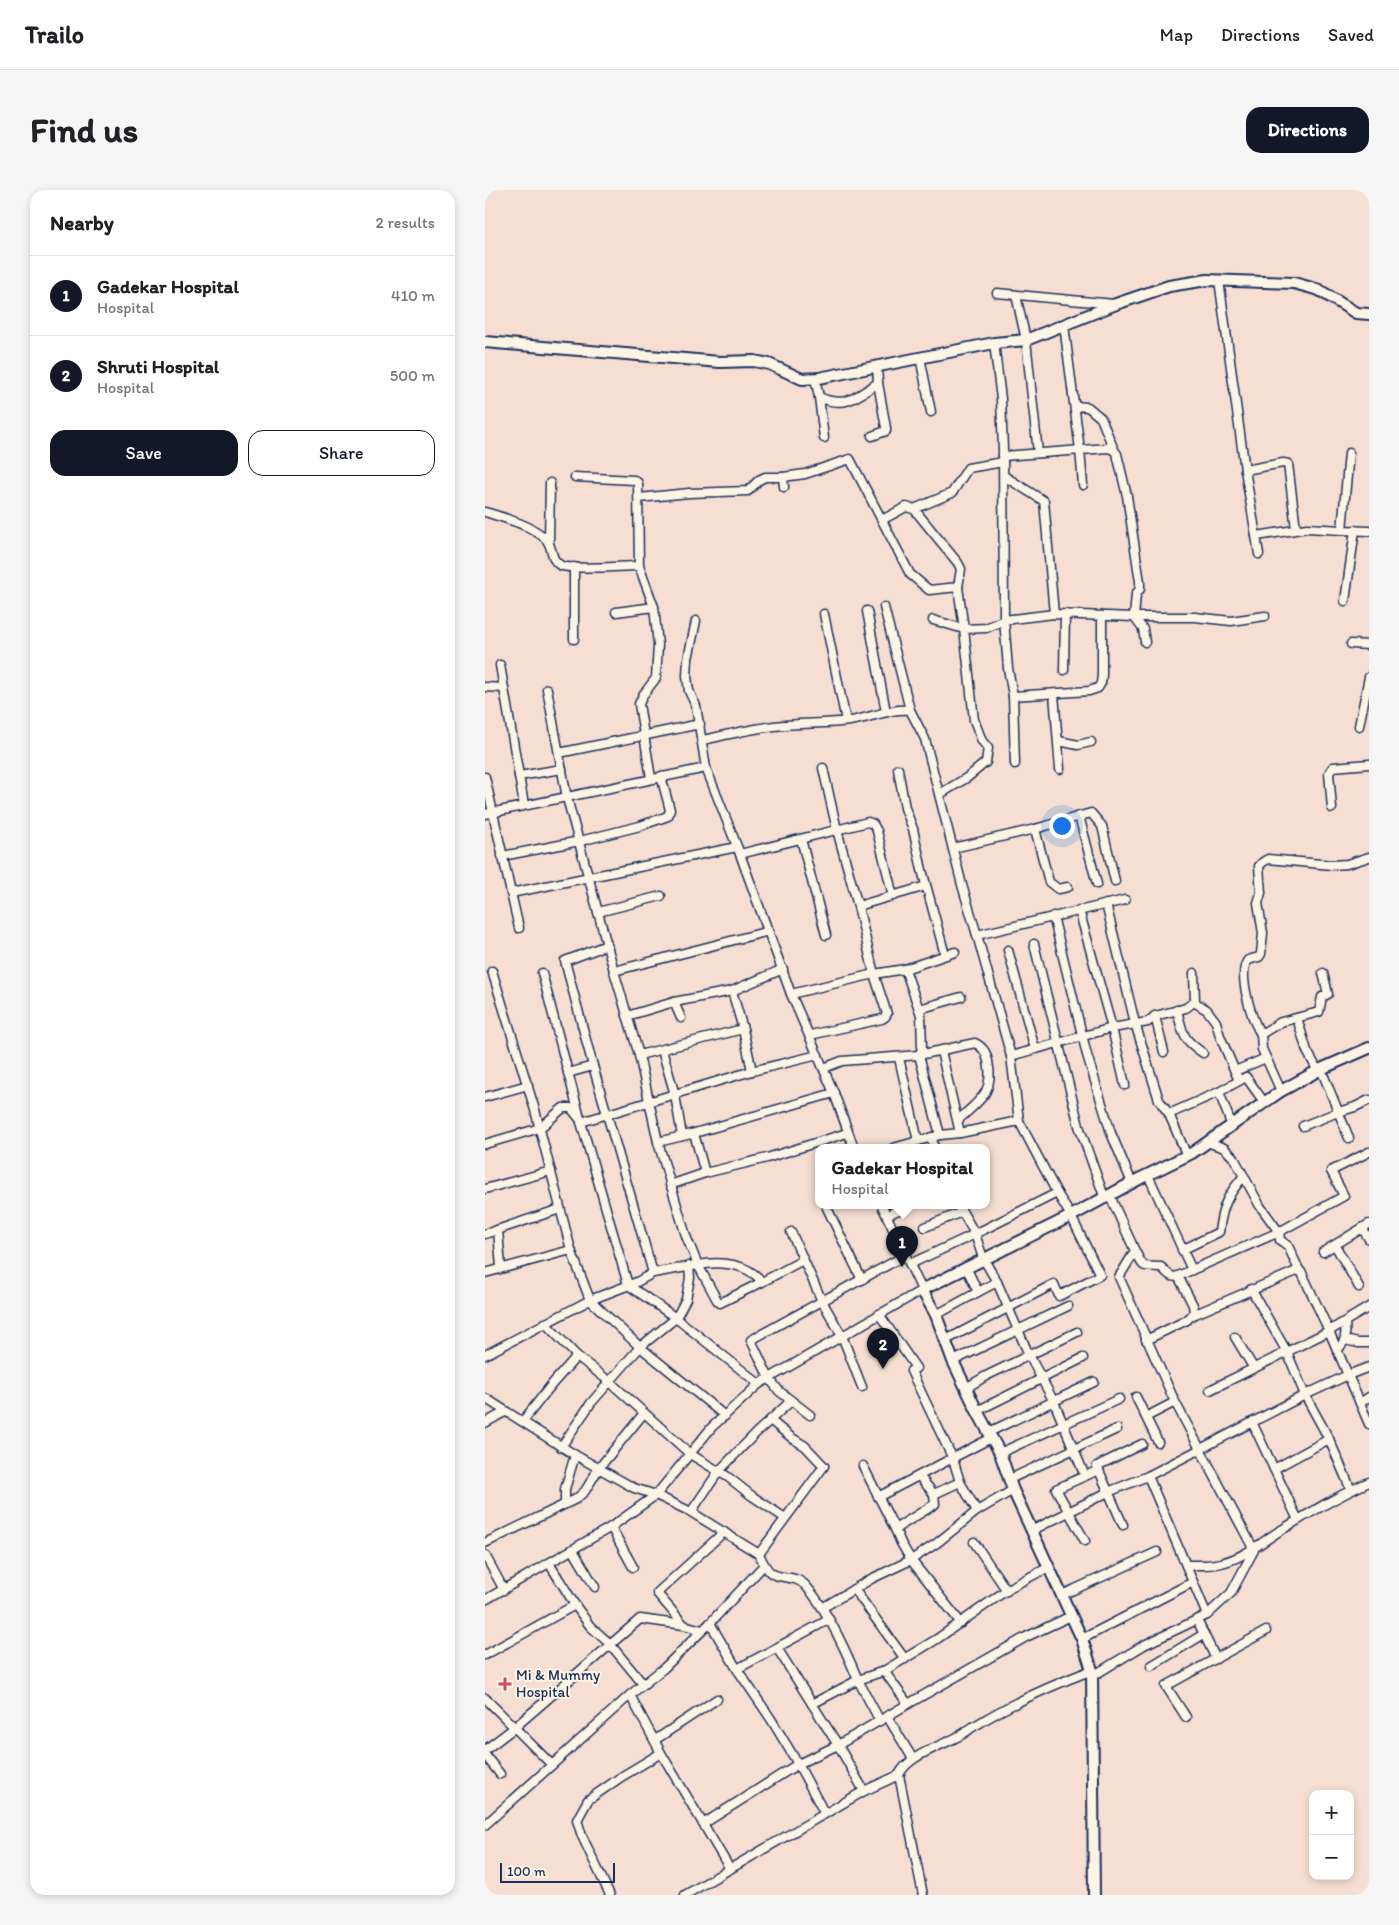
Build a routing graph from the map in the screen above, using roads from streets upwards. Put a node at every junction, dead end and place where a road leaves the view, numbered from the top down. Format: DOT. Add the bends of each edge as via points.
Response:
graph roads {
  1 [pos="1219,280"];
  2 [pos="997,293"];
  3 [pos="1016,295"];
  4 [pos="1116,304"];
  5 [pos="1369,314"];
  6 [pos="1064,325"];
  7 [pos="1026,340"];
  8 [pos="485,342"];
  9 [pos="994,342"];
  10 [pos="920,357"];
  11 [pos="877,366"];
  12 [pos="815,378"];
  13 [pos="878,383"];
  14 [pos="819,397"];
  15 [pos="1075,406"];
  16 [pos="931,412"];
  17 [pos="872,436"];
  18 [pos="824,438"];
  19 [pos="1080,450"];
  20 [pos="1114,450"];
  21 [pos="1038,453"];
  22 [pos="1349,453"];
  23 [pos="1003,459"];
  24 [pos="1245,470"];
  25 [pos="1004,476"];
  26 [pos="575,477"];
  27 [pos="783,477"];
  28 [pos="550,483"];
  29 [pos="1083,485"];
  30 [pos="784,487"];
  31 [pos="639,498"];
  32 [pos="914,509"];
  33 [pos="485,512"];
  34 [pos="882,520"];
  35 [pos="1295,529"];
  36 [pos="1342,530"];
  37 [pos="1355,530"];
  38 [pos="1369,531"];
  39 [pos="1257,536"];
  40 [pos="549,542"];
  41 [pos="1259,554"];
  42 [pos="639,566"];
  43 [pos="574,567"];
  44 [pos="958,587"];
  45 [pos="1345,601"];
  46 [pos="655,607"];
  47 [pos="884,607"];
  48 [pos="867,611"];
  49 [pos="616,612"];
  50 [pos="824,614"];
  51 [pos="1054,614"];
  52 [pos="1065,614"];
  53 [pos="1102,616"];
  54 [pos="1265,616"];
  55 [pos="1134,617"];
  56 [pos="933,620"];
  57 [pos="1004,620"];
  58 [pos="696,621"];
  59 [pos="964,629"];
  60 [pos="574,639"];
  61 [pos="1145,642"];
  62 [pos="1351,644"];
  63 [pos="1369,645"];
  64 [pos="499,665"];
  65 [pos="1064,670"];
  66 [pos="1369,677"];
  67 [pos="485,686"];
  68 [pos="503,688"];
  69 [pos="547,689"];
  70 [pos="1054,694"];
  71 [pos="1013,696"];
  72 [pos="910,710"];
  73 [pos="886,712"];
  74 [pos="846,722"];
  75 [pos="700,724"];
  76 [pos="1359,726"];
  77 [pos="644,736"];
  78 [pos="703,740"];
  79 [pos="1059,741"];
  80 [pos="1091,742"];
  81 [pos="559,753"];
  82 [pos="1015,764"];
  83 [pos="1369,764"];
  84 [pos="562,768"];
  85 [pos="706,768"];
  86 [pos="823,768"];
  87 [pos="898,768"];
  88 [pos="1060,769"];
  89 [pos="485,776"];
  90 [pos="519,776"];
  91 [pos="661,776"];
  92 [pos="651,778"];
  93 [pos="940,794"];
  94 [pos="567,798"];
  95 [pos="525,804"];
  96 [pos="1332,808"];
  97 [pos="489,813"];
  98 [pos="1079,816"];
  99 [pos="1035,829"];
  100 [pos="837,830"];
  101 [pos="801,839"];
  102 [pos="580,841"];
  103 [pos="953,848"];
  104 [pos="739,850"];
  105 [pos="502,856"];
  106 [pos="1369,857"];
  107 [pos="589,878"];
  108 [pos="1115,881"];
  109 [pos="1097,884"];
  110 [pos="927,886"];
  111 [pos="1067,887"];
  112 [pos="511,893"];
  113 [pos="661,896"];
  114 [pos="893,896"];
  115 [pos="1125,900"];
  116 [pos="1105,904"];
  117 [pos="858,906"];
  118 [pos="1079,910"];
  119 [pos="598,912"];
  120 [pos="1053,916"];
  121 [pos="519,928"];
  122 [pos="769,931"];
  123 [pos="827,935"];
  124 [pos="977,935"];
  125 [pos="1034,944"];
  126 [pos="607,945"];
  127 [pos="1008,950"];
  128 [pos="955,952"];
  129 [pos="945,955"];
  130 [pos="783,969"];
  131 [pos="905,969"];
  132 [pos="492,971"];
  133 [pos="614,971"];
  134 [pos="542,973"];
  135 [pos="1194,973"];
  136 [pos="1323,973"];
  137 [pos="874,974"];
  138 [pos="732,991"];
  139 [pos="791,994"];
  140 [pos="961,997"];
  141 [pos="674,1002"];
  142 [pos="1194,1002"];
  143 [pos="919,1009"];
  144 [pos="1177,1010"];
  145 [pos="627,1016"];
  146 [pos="1155,1016"];
  147 [pos="681,1018"];
  148 [pos="1297,1018"];
  149 [pos="1135,1023"];
  150 [pos="1112,1028"];
  151 [pos="743,1029"];
  152 [pos="1261,1034"];
  153 [pos="810,1035"];
  154 [pos="1083,1036"];
  155 [pos="1059,1042"];
  156 [pos="1035,1048"];
  157 [pos="1369,1048"];
  158 [pos="662,1050"];
  159 [pos="941,1051"];
  160 [pos="1164,1052"];
  161 [pos="1203,1053"];
  162 [pos="639,1055"];
  163 [pos="818,1055"];
  164 [pos="919,1055"];
  165 [pos="1011,1056"];
  166 [pos="899,1058"];
  167 [pos="1266,1058"];
  168 [pos="593,1066"];
  169 [pos="824,1068"];
  170 [pos="1320,1070"];
  171 [pos="752,1071"];
  172 [pos="1235,1071"];
  173 [pos="568,1073"];
  174 [pos="1239,1081"];
  175 [pos="528,1085"];
  176 [pos="1125,1085"];
  177 [pos="1281,1091"];
  178 [pos="1219,1092"];
  179 [pos="834,1093"];
  180 [pos="675,1095"];
  181 [pos="485,1097"];
  182 [pos="1369,1100"];
  183 [pos="650,1102"];
  184 [pos="1264,1102"];
  185 [pos="1338,1112"];
  186 [pos="607,1114"];
  187 [pos="1169,1114"];
  188 [pos="958,1120"];
  189 [pos="1019,1121"];
  190 [pos="581,1122"];
  191 [pos="1232,1126"];
  192 [pos="1303,1126"];
  193 [pos="540,1128"];
  194 [pos="847,1133"];
  195 [pos="960,1133"];
  196 [pos="691,1134"];
  197 [pos="682,1136"];
  198 [pos="936,1136"];
  199 [pos="1349,1138"];
  200 [pos="918,1141"];
  201 [pos="658,1142"];
  202 [pos="1207,1142"];
  203 [pos="485,1144"];
  204 [pos="852,1144"];
  205 [pos="907,1144"];
  206 [pos="935,1144"];
  207 [pos="1369,1152"];
  208 [pos="1187,1156"];
  209 [pos="551,1171"];
  210 [pos="705,1173"];
  211 [pos="1148,1175"];
  212 [pos="1244,1176"];
  213 [pos="1132,1183"];
  214 [pos="670,1185"];
  215 [pos="485,1188"];
  216 [pos="1057,1193"];
  217 [pos="1108,1197"];
  218 [pos="561,1209"];
  219 [pos="827,1209"];
  220 [pos="884,1209"];
  221 [pos="901,1209"];
  222 [pos="961,1209"];
  223 [pos="887,1215"];
  224 [pos="1071,1216"];
  225 [pos="1366,1226"];
  226 [pos="925,1227"];
  227 [pos="498,1230"];
  228 [pos="791,1232"];
  229 [pos="1279,1232"];
  230 [pos="485,1234"];
  231 [pos="975,1234"];
  232 [pos="1369,1240"];
  233 [pos="1335,1245"];
  234 [pos="571,1250"];
  235 [pos="1182,1250"];
  236 [pos="1135,1251"];
  237 [pos="1323,1252"];
  238 [pos="906,1255"];
  239 [pos="983,1258"];
  240 [pos="803,1260"];
  241 [pos="698,1264"];
  242 [pos="910,1264"];
  243 [pos="689,1266"];
  244 [pos="501,1268"];
  245 [pos="966,1268"];
  246 [pos="1192,1270"];
  247 [pos="1299,1270"];
  248 [pos="485,1273"];
  249 [pos="653,1273"];
  250 [pos="1178,1276"];
  251 [pos="862,1280"];
  252 [pos="762,1282"];
  253 [pos="997,1282"];
  254 [pos="628,1285"];
  255 [pos="1359,1287"];
  256 [pos="1251,1289"];
  257 [pos="922,1290"];
  258 [pos="978,1292"];
  259 [pos="590,1300"];
  260 [pos="822,1301"];
  261 [pos="1008,1306"];
  262 [pos="1068,1306"];
  263 [pos="1369,1307"];
  264 [pos="879,1314"];
  265 [pos="935,1315"];
  266 [pos="1193,1315"];
  267 [pos="676,1318"];
  268 [pos="1345,1322"];
  269 [pos="545,1323"];
  270 [pos="1019,1330"];
  271 [pos="1329,1331"];
  272 [pos="1077,1332"];
  273 [pos="842,1336"];
  274 [pos="1235,1337"];
  275 [pos="946,1340"];
  276 [pos="1146,1340"];
  277 [pos="1345,1340"];
  278 [pos="1369,1342"];
  279 [pos="640,1347"];
  280 [pos="1337,1350"];
  281 [pos="486,1352"];
  282 [pos="1287,1352"];
  283 [pos="1029,1355"];
  284 [pos="577,1356"];
  285 [pos="1083,1358"];
  286 [pos="953,1361"];
  287 [pos="1253,1367"];
  288 [pos="1369,1367"];
  289 [pos="1348,1375"];
  290 [pos="769,1378"];
  291 [pos="1041,1378"];
  292 [pos="611,1382"];
  293 [pos="1094,1382"];
  294 [pos="759,1384"];
  295 [pos="862,1387"];
  296 [pos="966,1388"];
  297 [pos="1210,1390"];
  298 [pos="1305,1395"];
  299 [pos="1136,1397"];
  300 [pos="1369,1397"];
  301 [pos="485,1398"];
  302 [pos="1119,1399"];
  303 [pos="791,1400"];
  304 [pos="1054,1402"];
  305 [pos="1175,1402"];
  306 [pos="1360,1403"];
  307 [pos="977,1411"];
  308 [pos="505,1412"];
  309 [pos="644,1412"];
  310 [pos="810,1415"];
  311 [pos="725,1416"];
  312 [pos="1146,1416"];
  313 [pos="770,1420"];
  314 [pos="523,1421"];
  315 [pos="1252,1422"];
  316 [pos="485,1423"];
  317 [pos="1063,1424"];
  318 [pos="1369,1424"];
  319 [pos="1117,1429"];
  320 [pos="990,1435"];
  321 [pos="1329,1439"];
  322 [pos="1158,1442"];
  323 [pos="1142,1444"];
  324 [pos="561,1447"];
  325 [pos="1073,1449"];
  326 [pos="1200,1449"];
  327 [pos="690,1454"];
  328 [pos="1000,1454"];
  329 [pos="575,1455"];
  330 [pos="953,1459"];
  331 [pos="863,1466"];
  332 [pos="599,1468"];
  333 [pos="1274,1469"];
  334 [pos="1099,1470"];
  335 [pos="719,1471"];
  336 [pos="919,1476"];
  337 [pos="1085,1476"];
  338 [pos="1148,1476"];
  339 [pos="1010,1479"];
  340 [pos="960,1482"];
  341 [pos="1369,1482"];
  342 [pos="1013,1490"];
  343 [pos="1351,1490"];
  344 [pos="1107,1492"];
  345 [pos="657,1494"];
  346 [pos="934,1494"];
  347 [pos="878,1497"];
  348 [pos="565,1504"];
  349 [pos="977,1511"];
  350 [pos="1068,1511"];
  351 [pos="691,1512"];
  352 [pos="785,1518"];
  353 [pos="1298,1520"];
  354 [pos="1123,1525"];
  355 [pos="611,1527"];
  356 [pos="895,1529"];
  357 [pos="1033,1530"];
  358 [pos="724,1532"];
  359 [pos="1085,1541"];
  360 [pos="485,1542"];
  361 [pos="974,1542"];
  362 [pos="573,1550"];
  363 [pos="1254,1550"];
  364 [pos="1157,1552"];
  365 [pos="759,1554"];
  366 [pos="485,1555"];
  367 [pos="911,1560"];
  368 [pos="549,1563"];
  369 [pos="764,1565"];
  370 [pos="1186,1565"];
  371 [pos="633,1567"];
  372 [pos="1049,1567"];
  373 [pos="1193,1582"];
  374 [pos="595,1587"];
  375 [pos="855,1589"];
  376 [pos="504,1590"];
  377 [pos="1007,1591"];
  378 [pos="1062,1595"];
  379 [pos="485,1600"];
  380 [pos="575,1605"];
  381 [pos="822,1608"];
  382 [pos="1071,1616"];
  383 [pos="1207,1616"];
  384 [pos="828,1620"];
  385 [pos="1197,1620"];
  386 [pos="710,1623"];
  387 [pos="961,1623"];
  388 [pos="684,1625"];
  389 [pos="702,1630"];
  390 [pos="1265,1632"];
  391 [pos="1204,1634"];
  392 [pos="1082,1639"];
  393 [pos="610,1644"];
  394 [pos="777,1648"];
  395 [pos="485,1655"];
  396 [pos="905,1659"];
  397 [pos="1216,1659"];
  398 [pos="1151,1666"];
  399 [pos="737,1669"];
  400 [pos="885,1671"];
  401 [pos="1091,1673"];
  402 [pos="858,1680"];
  403 [pos="643,1684"];
  404 [pos="630,1695"];
  405 [pos="485,1698"];
  406 [pos="717,1699"];
  407 [pos="812,1704"];
  408 [pos="908,1704"];
  409 [pos="1186,1717"];
  410 [pos="883,1719"];
  411 [pos="514,1728"];
  412 [pos="655,1740"];
  413 [pos="838,1745"];
  414 [pos="485,1750"];
  415 [pos="661,1753"];
  416 [pos="485,1755"];
  417 [pos="913,1759"];
  418 [pos="798,1764"];
  419 [pos="552,1766"];
  420 [pos="500,1774"];
  421 [pos="899,1775"];
  422 [pos="864,1791"];
  423 [pos="825,1814"];
  424 [pos="703,1824"];
  425 [pos="485,1825"];
  426 [pos="730,1869"];
  427 [pos="610,1895"];
  428 [pos="685,1895"];
  429 [pos="923,1895"];
  430 [pos="1094,1895"];
  1 -- 4 [label="street" via="1169,286"];
  1 -- 5 [label="street" via="1294,283 1319,290 1356,313"];
  1 -- 24 [label="street"];
  2 -- 3 [label="street"];
  3 -- 4 [label="street"];
  3 -- 7 [label="street"];
  4 -- 6 [label="street"];
  6 -- 7 [label="street"];
  6 -- 15 [label="street"];
  7 -- 9 [label="street"];
  7 -- 21 [label="street"];
  8 -- 12 [label="street" via="720,362 754,361 802,379"];
  9 -- 10 [label="street"];
  9 -- 23 [label="street" via="1001,399"];
  10 -- 11 [label="street"];
  10 -- 16 [label="street"];
  11 -- 12 [label="street"];
  11 -- 13 [label="street"];
  12 -- 14 [label="street"];
  13 -- 14 [label="street" via="843,403"];
  13 -- 17 [label="street" via="886,431"];
  14 -- 18 [label="street"];
  15 -- 19 [label="street"];
  15 -- 20 [label="street" via="1088,407 1101,418"];
  19 -- 20 [label="street"];
  19 -- 21 [label="street"];
  19 -- 29 [label="street"];
  20 -- 55 [label="street" via="1127,496 1140,582"];
  21 -- 23 [label="street"];
  22 -- 36 [label="street"];
  23 -- 25 [label="street"];
  23 -- 32 [label="street" via="968,468 952,493"];
  24 -- 35 [label="street" via="1288,464"];
  24 -- 39 [label="street"];
  25 -- 51 [label="street" via="1044,501"];
  25 -- 57 [label="street"];
  26 -- 31 [label="street" via="634,480 638,483"];
  27 -- 30 [label="street"];
  27 -- 31 [label="street" via="765,477 748,491"];
  27 -- 34 [label="street" via="805,474 850,460"];
  28 -- 40 [label="street"];
  31 -- 42 [label="street"];
  32 -- 34 [label="street" via="906,507"];
  32 -- 44 [label="street" via="958,563 961,570"];
  33 -- 40 [label="street" via="520,524"];
  34 -- 44 [label="street" via="910,574 929,590"];
  35 -- 36 [label="street"];
  35 -- 39 [label="street"];
  36 -- 37 [label="street"];
  37 -- 38 [label="street"];
  37 -- 45 [label="street"];
  39 -- 41 [label="street"];
  40 -- 43 [label="street" via="557,563"];
  42 -- 43 [label="street"];
  42 -- 46 [label="street"];
  43 -- 60 [label="street"];
  44 -- 59 [label="street"];
  46 -- 49 [label="street"];
  46 -- 77 [label="street" via="656,678 639,704"];
  47 -- 72 [label="street"];
  48 -- 73 [label="street"];
  50 -- 74 [label="street"];
  51 -- 52 [label="street"];
  51 -- 57 [label="street"];
  52 -- 53 [label="street"];
  52 -- 65 [label="street"];
  53 -- 55 [label="street"];
  53 -- 70 [label="street" via="1101,683 1097,688"];
  54 -- 55 [label="street" via="1231,621 1195,617"];
  55 -- 61 [label="street" via="1143,629"];
  56 -- 59 [label="street"];
  57 -- 59 [label="street" via="986,628"];
  57 -- 71 [label="street"];
  58 -- 75 [label="street" via="687,676"];
  59 -- 93 [label="street" via="974,720 988,748 986,762"];
  62 -- 63 [label="street"];
  64 -- 68 [label="street"];
  66 -- 76 [label="street"];
  67 -- 68 [label="street"];
  68 -- 90 [label="street"];
  69 -- 81 [label="street"];
  70 -- 71 [label="street"];
  70 -- 79 [label="street"];
  71 -- 82 [label="street"];
  72 -- 73 [label="street"];
  72 -- 93 [label="street" via="925,739"];
  73 -- 74 [label="street"];
  74 -- 78 [label="street" via="775,726"];
  75 -- 77 [label="street"];
  75 -- 78 [label="street"];
  77 -- 81 [label="street"];
  77 -- 92 [label="street"];
  78 -- 85 [label="street"];
  79 -- 80 [label="street" via="1078,745"];
  79 -- 88 [label="street"];
  81 -- 84 [label="street"];
  83 -- 96 [label="street" via="1331,769"];
  84 -- 90 [label="street"];
  84 -- 94 [label="street"];
  85 -- 91 [label="street"];
  85 -- 104 [label="street"];
  86 -- 100 [label="street"];
  87 -- 110 [label="street" via="905,808"];
  89 -- 97 [label="street"];
  90 -- 95 [label="street"];
  91 -- 92 [label="street"];
  91 -- 102 [label="street" via="668,816"];
  92 -- 94 [label="street"];
  93 -- 103 [label="street"];
  94 -- 95 [label="street"];
  94 -- 102 [label="street"];
  95 -- 97 [label="street"];
  97 -- 105 [label="street"];
  98 -- 99 [label="street"];
  98 -- 108 [label="street" via="1091,813 1102,826"];
  98 -- 109 [label="street"];
  99 -- 103 [label="street"];
  99 -- 111 [label="street" via="1049,882 1058,889"];
  100 -- 101 [label="street"];
  100 -- 114 [label="street" via="868,822 873,824"];
  100 -- 117 [label="street"];
  101 -- 104 [label="street"];
  101 -- 123 [label="street"];
  102 -- 105 [label="street"];
  102 -- 107 [label="street"];
  103 -- 124 [label="street"];
  104 -- 107 [label="street"];
  104 -- 122 [label="street"];
  105 -- 112 [label="street"];
  106 -- 152 [label="street" via="1332,865 1268,859 1259,866 1261,954 1248,960 1243,969 1253,1022"];
  107 -- 112 [label="street"];
  107 -- 119 [label="street"];
  110 -- 114 [label="street"];
  110 -- 129 [label="street"];
  112 -- 121 [label="street"];
  113 -- 119 [label="street"];
  114 -- 117 [label="street"];
  115 -- 116 [label="street"];
  116 -- 118 [label="street"];
  116 -- 149 [label="street"];
  117 -- 137 [label="street"];
  118 -- 120 [label="street"];
  118 -- 150 [label="street"];
  119 -- 126 [label="street"];
  120 -- 124 [label="street"];
  120 -- 154 [label="street"];
  122 -- 130 [label="street"];
  122 -- 133 [label="street"];
  124 -- 165 [label="street"];
  125 -- 155 [label="street"];
  126 -- 133 [label="street"];
  126 -- 168 [label="street" via="565,961"];
  127 -- 156 [label="street"];
  128 -- 129 [label="street"];
  129 -- 131 [label="street"];
  130 -- 138 [label="street"];
  130 -- 139 [label="street"];
  131 -- 137 [label="street"];
  131 -- 143 [label="street"];
  132 -- 175 [label="street"];
  133 -- 145 [label="street"];
  134 -- 173 [label="street"];
  135 -- 142 [label="street"];
  136 -- 148 [label="street" via="1328,994 1322,997 1319,1012"];
  137 -- 139 [label="street"];
  137 -- 153 [label="street" via="887,1014 885,1017"];
  138 -- 141 [label="street"];
  138 -- 151 [label="street"];
  139 -- 153 [label="street"];
  140 -- 143 [label="street"];
  141 -- 145 [label="street"];
  141 -- 147 [label="street"];
  142 -- 144 [label="street"];
  142 -- 172 [label="street" via="1207,1010 1216,1022"];
  143 -- 164 [label="street" via="922,1050"];
  144 -- 146 [label="street"];
  144 -- 161 [label="street" via="1184,1037"];
  145 -- 162 [label="street"];
  146 -- 149 [label="street" via="1148,1022"];
  146 -- 160 [label="street"];
  148 -- 152 [label="street" via="1281,1022"];
  148 -- 170 [label="street" via="1307,1051"];
  149 -- 150 [label="street"];
  149 -- 187 [label="street" via="1159,1100"];
  150 -- 154 [label="street"];
  150 -- 176 [label="street"];
  151 -- 158 [label="street"];
  151 -- 171 [label="street"];
  152 -- 167 [label="street"];
  153 -- 163 [label="street"];
  154 -- 155 [label="street"];
  154 -- 213 [label="street" via="1111,1133"];
  155 -- 156 [label="street"];
  155 -- 217 [label="street" via="1079,1126"];
  156 -- 165 [label="street"];
  157 -- 170 [label="street"];
  158 -- 162 [label="street"];
  158 -- 180 [label="street"];
  159 -- 164 [label="street"];
  159 -- 188 [label="street"];
  159 -- 188 [label="street" via="975,1043 983,1047 987,1058 991,1076 984,1098"];
  162 -- 183 [label="street"];
  163 -- 169 [label="street"];
  163 -- 171 [label="street"];
  164 -- 166 [label="street"];
  164 -- 198 [label="street"];
  165 -- 189 [label="street"];
  166 -- 169 [label="street" via="842,1061"];
  166 -- 200 [label="street"];
  167 -- 172 [label="street"];
  167 -- 177 [label="street"];
  168 -- 173 [label="street"];
  168 -- 186 [label="street"];
  169 -- 179 [label="street"];
  170 -- 177 [label="street"];
  170 -- 185 [label="street"];
  171 -- 180 [label="street"];
  172 -- 174 [label="street"];
  173 -- 190 [label="street"];
  174 -- 178 [label="street"];
  174 -- 184 [label="street" via="1246,1077"];
  175 -- 181 [label="street"];
  175 -- 193 [label="street"];
  177 -- 184 [label="street"];
  178 -- 187 [label="street"];
  178 -- 191 [label="street"];
  179 -- 194 [label="street"];
  179 -- 196 [label="street"];
  180 -- 183 [label="street"];
  180 -- 197 [label="street"];
  182 -- 185 [label="street"];
  183 -- 186 [label="street"];
  183 -- 201 [label="street"];
  184 -- 191 [label="street"];
  185 -- 192 [label="street"];
  185 -- 199 [label="street"];
  186 -- 190 [label="street"];
  186 -- 249 [label="street"];
  187 -- 208 [label="street"];
  188 -- 195 [label="street"];
  189 -- 195 [label="street"];
  189 -- 216 [label="street"];
  190 -- 193 [label="street" via="571,1108 563,1108"];
  190 -- 254 [label="street"];
  191 -- 202 [label="street"];
  193 -- 203 [label="street"];
  193 -- 209 [label="street"];
  194 -- 204 [label="street"];
  194 -- 210 [label="street"];
  195 -- 198 [label="street"];
  196 -- 197 [label="street"];
  196 -- 210 [label="street" via="695,1137"];
  197 -- 201 [label="street"];
  198 -- 200 [label="street"];
  198 -- 206 [label="street"];
  200 -- 205 [label="street"];
  201 -- 214 [label="street"];
  202 -- 208 [label="street"];
  202 -- 212 [label="street" via="1224,1148"];
  207 -- 229 [label="street" via="1331,1171 1344,1196"];
  208 -- 211 [label="street"];
  209 -- 215 [label="street"];
  209 -- 218 [label="street"];
  210 -- 214 [label="street"];
  211 -- 213 [label="street"];
  211 -- 235 [label="street"];
  212 -- 229 [label="street"];
  212 -- 235 [label="street" via="1224,1204 1219,1232"];
  213 -- 217 [label="street"];
  214 -- 241 [label="street"];
  216 -- 224 [label="street"];
  216 -- 231 [label="street"];
  217 -- 224 [label="street"];
  217 -- 236 [label="street"];
  218 -- 227 [label="street"];
  218 -- 234 [label="street"];
  219 -- 251 [label="street"];
  220 -- 223 [label="street"];
  221 -- 223 [label="street"];
  222 -- 226 [label="street"];
  222 -- 231 [label="street"];
  223 -- 238 [label="street"];
  224 -- 239 [label="street"];
  224 -- 261 [label="street" via="1100,1275 1059,1296 1054,1284"];
  225 -- 232 [label="street"];
  225 -- 233 [label="street"];
  227 -- 230 [label="street"];
  227 -- 244 [label="street"];
  228 -- 240 [label="street"];
  229 -- 246 [label="street"];
  229 -- 247 [label="street" via="1280,1240 1288,1246"];
  231 -- 239 [label="street"];
  231 -- 242 [label="street"];
  233 -- 237 [label="street"];
  233 -- 255 [label="street"];
  234 -- 244 [label="street"];
  234 -- 259 [label="street"];
  235 -- 246 [label="street"];
  236 -- 250 [label="street" via="1148,1268 1161,1266 1170,1276"];
  236 -- 276 [label="street" via="1119,1276"];
  238 -- 242 [label="street"];
  238 -- 251 [label="street"];
  239 -- 245 [label="street"];
  239 -- 253 [label="street"];
  240 -- 252 [label="street"];
  240 -- 260 [label="street"];
  241 -- 243 [label="street"];
  241 -- 252 [label="street" via="719,1263 750,1269"];
  241 -- 252 [label="street" via="720,1302"];
  242 -- 257 [label="street"];
  243 -- 249 [label="street"];
  243 -- 267 [label="street" via="686,1299"];
  244 -- 248 [label="street"];
  245 -- 257 [label="street"];
  245 -- 258 [label="street"];
  246 -- 250 [label="street"];
  247 -- 256 [label="street"];
  247 -- 271 [label="street"];
  249 -- 254 [label="street"];
  250 -- 266 [label="street" via="1193,1305"];
  251 -- 260 [label="street"];
  253 -- 258 [label="street"];
  253 -- 261 [label="street"];
  254 -- 259 [label="street"];
  254 -- 267 [label="street"];
  256 -- 266 [label="street"];
  256 -- 282 [label="street"];
  257 -- 264 [label="street"];
  257 -- 265 [label="street"];
  258 -- 265 [label="street"];
  259 -- 269 [label="street"];
  259 -- 279 [label="street"];
  260 -- 273 [label="street"];
  260 -- 290 [label="street" via="751,1340"];
  261 -- 270 [label="street"];
  261 -- 275 [label="street"];
  262 -- 270 [label="street"];
  263 -- 268 [label="street"];
  264 -- 273 [label="street"];
  264 -- 330 [label="street" via="916,1368 911,1371"];
  265 -- 275 [label="street"];
  266 -- 276 [label="street"];
  267 -- 279 [label="street"];
  267 -- 294 [label="street"];
  268 -- 271 [label="street"];
  268 -- 277 [label="street"];
  269 -- 281 [label="street"];
  269 -- 284 [label="street"];
  270 -- 283 [label="street"];
  270 -- 286 [label="street"];
  271 -- 280 [label="street"];
  271 -- 282 [label="street"];
  272 -- 283 [label="street"];
  273 -- 290 [label="street"];
  273 -- 295 [label="street"];
  274 -- 287 [label="street"];
  275 -- 286 [label="street"];
  276 -- 305 [label="street"];
  277 -- 278 [label="street"];
  277 -- 280 [label="street"];
  279 -- 292 [label="street"];
  279 -- 311 [label="street"];
  280 -- 289 [label="street"];
  282 -- 287 [label="street"];
  282 -- 298 [label="street"];
  283 -- 291 [label="street"];
  283 -- 296 [label="street"];
  284 -- 292 [label="street"];
  284 -- 314 [label="street"];
  285 -- 291 [label="street"];
  286 -- 296 [label="street"];
  287 -- 297 [label="street"];
  288 -- 289 [label="street"];
  289 -- 298 [label="street"];
  289 -- 306 [label="street"];
  290 -- 294 [label="street"];
  290 -- 303 [label="street"];
  291 -- 304 [label="street"];
  291 -- 307 [label="street"];
  292 -- 309 [label="street"];
  292 -- 324 [label="street" via="591,1403"];
  293 -- 304 [label="street"];
  294 -- 311 [label="street"];
  296 -- 307 [label="street"];
  298 -- 315 [label="street"];
  298 -- 321 [label="street"];
  299 -- 312 [label="street"];
  300 -- 306 [label="street"];
  301 -- 308 [label="street"];
  302 -- 317 [label="street"];
  303 -- 310 [label="street"];
  303 -- 313 [label="street"];
  304 -- 317 [label="street"];
  304 -- 320 [label="street"];
  305 -- 312 [label="street"];
  305 -- 326 [label="street"];
  306 -- 318 [label="street"];
  307 -- 320 [label="street"];
  308 -- 314 [label="street"];
  308 -- 316 [label="street"];
  309 -- 327 [label="street"];
  309 -- 332 [label="street"];
  311 -- 327 [label="street"];
  312 -- 322 [label="street"];
  313 -- 335 [label="street"];
  313 -- 352 [label="street" via="805,1446 824,1466"];
  314 -- 324 [label="street"];
  315 -- 326 [label="street"];
  315 -- 333 [label="street"];
  317 -- 325 [label="street"];
  317 -- 328 [label="street"];
  319 -- 325 [label="street"];
  320 -- 328 [label="street"];
  320 -- 330 [label="street"];
  321 -- 333 [label="street"];
  321 -- 343 [label="street"];
  323 -- 334 [label="street" via="1097,1466"];
  324 -- 329 [label="street"];
  325 -- 337 [label="street"];
  325 -- 339 [label="street"];
  326 -- 338 [label="street"];
  326 -- 363 [label="street"];
  327 -- 335 [label="street"];
  327 -- 345 [label="street"];
  328 -- 339 [label="street"];
  329 -- 332 [label="street"];
  329 -- 348 [label="street" via="565,1489"];
  330 -- 336 [label="street"];
  330 -- 340 [label="street"];
  331 -- 347 [label="street"];
  332 -- 345 [label="street" via="634,1488"];
  332 -- 348 [label="street" via="585,1491"];
  333 -- 353 [label="street"];
  334 -- 337 [label="street"];
  334 -- 344 [label="street"];
  335 -- 351 [label="street"];
  335 -- 352 [label="street"];
  336 -- 346 [label="street"];
  336 -- 347 [label="street"];
  337 -- 350 [label="street" via="1056,1489"];
  338 -- 344 [label="street"];
  338 -- 370 [label="street"];
  339 -- 342 [label="street"];
  340 -- 346 [label="street"];
  340 -- 349 [label="street"];
  341 -- 343 [label="street"];
  342 -- 349 [label="street"];
  342 -- 357 [label="street"];
  343 -- 353 [label="street"];
  344 -- 350 [label="street"];
  344 -- 354 [label="street"];
  345 -- 351 [label="street"];
  345 -- 355 [label="street"];
  346 -- 356 [label="street" via="935,1504"];
  347 -- 356 [label="street"];
  348 -- 360 [label="street"];
  349 -- 367 [label="street"];
  350 -- 357 [label="street"];
  350 -- 359 [label="street"];
  351 -- 358 [label="street"];
  352 -- 365 [label="street"];
  353 -- 363 [label="street"];
  355 -- 362 [label="street"];
  355 -- 371 [label="street"];
  356 -- 367 [label="street"];
  357 -- 372 [label="street"];
  358 -- 365 [label="street"];
  358 -- 388 [label="street" via="657,1593"];
  361 -- 377 [label="street"];
  362 -- 368 [label="street"];
  362 -- 374 [label="street"];
  363 -- 370 [label="street" via="1222,1563"];
  363 -- 383 [label="street" via="1231,1593"];
  364 -- 378 [label="street"];
  365 -- 369 [label="street"];
  366 -- 376 [label="street"];
  367 -- 375 [label="street"];
  367 -- 387 [label="street"];
  368 -- 376 [label="street"];
  368 -- 380 [label="street"];
  369 -- 381 [label="street" via="772,1574 796,1578"];
  369 -- 386 [label="street"];
  370 -- 373 [label="street"];
  372 -- 377 [label="street"];
  372 -- 378 [label="street"];
  373 -- 383 [label="street"];
  373 -- 392 [label="street"];
  375 -- 381 [label="street"];
  375 -- 396 [label="street"];
  376 -- 379 [label="street"];
  377 -- 387 [label="street"];
  378 -- 382 [label="street"];
  380 -- 393 [label="street" via="590,1626"];
  380 -- 395 [label="street"];
  381 -- 384 [label="street"];
  382 -- 392 [label="street"];
  382 -- 408 [label="street" via="1026,1637"];
  383 -- 385 [label="street"];
  384 -- 394 [label="street"];
  384 -- 402 [label="street"];
  385 -- 391 [label="street"];
  385 -- 401 [label="street"];
  386 -- 389 [label="street"];
  386 -- 399 [label="street"];
  387 -- 396 [label="street"];
  388 -- 389 [label="street"];
  388 -- 393 [label="street" via="639,1619"];
  389 -- 403 [label="street"];
  390 -- 397 [label="street"];
  391 -- 397 [label="street"];
  391 -- 398 [label="street"];
  392 -- 401 [label="street"];
  393 -- 403 [label="street"];
  393 -- 411 [label="street"];
  394 -- 399 [label="street"];
  394 -- 407 [label="street"];
  396 -- 400 [label="street"];
  397 -- 409 [label="street" via="1166,1686"];
  399 -- 418 [label="street"];
  400 -- 402 [label="street"];
  400 -- 408 [label="street"];
  401 -- 417 [label="street" via="1051,1686"];
  401 -- 430 [label="street"];
  402 -- 407 [label="street"];
  402 -- 410 [label="street"];
  403 -- 404 [label="street"];
  404 -- 412 [label="street"];
  404 -- 419 [label="street"];
  405 -- 411 [label="street"];
  406 -- 412 [label="street"];
  407 -- 413 [label="street"];
  408 -- 410 [label="street"];
  410 -- 413 [label="street"];
  410 -- 417 [label="street"];
  411 -- 414 [label="street"];
  411 -- 419 [label="street"];
  412 -- 415 [label="street"];
  413 -- 418 [label="street"];
  413 -- 422 [label="street"];
  415 -- 424 [label="street"];
  415 -- 427 [label="street" via="588,1800 577,1820"];
  416 -- 420 [label="street"];
  417 -- 421 [label="street"];
  418 -- 423 [label="street"];
  418 -- 424 [label="street"];
  419 -- 425 [label="street"];
  421 -- 422 [label="street"];
  421 -- 429 [label="street"];
  422 -- 423 [label="street"];
  423 -- 426 [label="street"];
  424 -- 426 [label="street"];
  426 -- 428 [label="street"];
}
